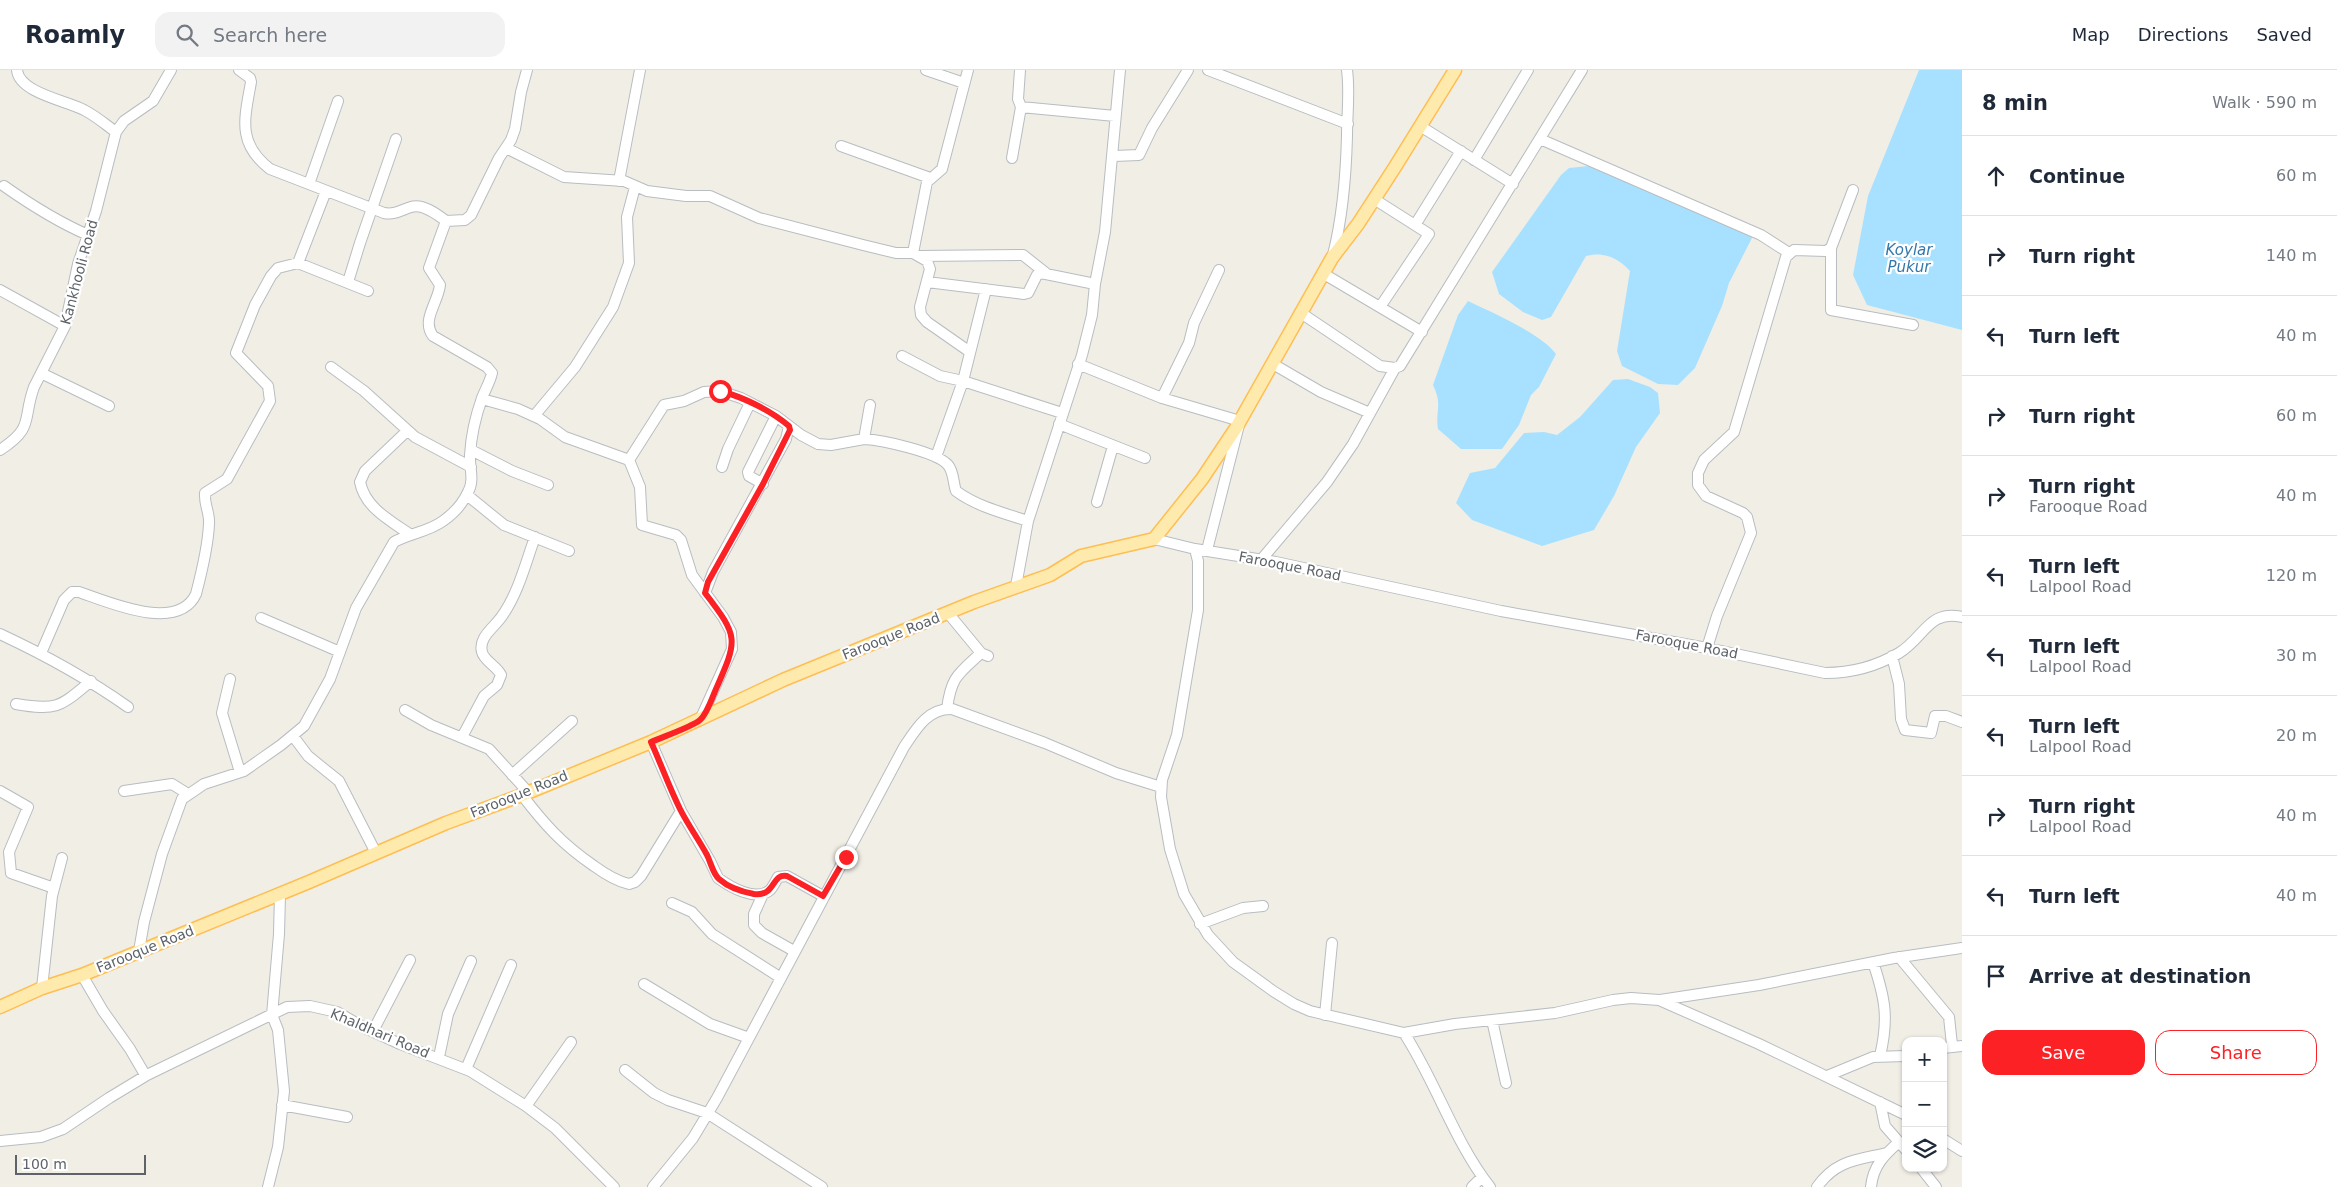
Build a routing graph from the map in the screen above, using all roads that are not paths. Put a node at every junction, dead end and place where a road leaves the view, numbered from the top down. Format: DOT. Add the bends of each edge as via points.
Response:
graph roads {
  1 [pos="17,70"];
  2 [pos="170,70"];
  3 [pos="239,70"];
  4 [pos="527,70"];
  5 [pos="640,70"];
  6 [pos="926,70"];
  7 [pos="968,70"];
  8 [pos="1020,70"];
  9 [pos="1120,70"];
  10 [pos="1188,70"];
  11 [pos="1208,70"];
  12 [pos="1347,70"];
  13 [pos="1455,70"];
  14 [pos="1528,70"];
  15 [pos="1582,70"];
  16 [pos="964,83"];
  17 [pos="338,101"];
  18 [pos="1020,107"];
  19 [pos="1115,116"];
  20 [pos="1348,124"];
  21 [pos="1420,126"];
  22 [pos="116,132"];
  23 [pos="396,139"];
  24 [pos="1540,139"];
  25 [pos="840,146"];
  26 [pos="506,148"];
  27 [pos="1461,151"];
  28 [pos="1114,156"];
  29 [pos="1012,158"];
  30 [pos="1474,160"];
  31 [pos="930,178"];
  32 [pos="619,181"];
  33 [pos="309,184"];
  34 [pos="1513,184"];
  35 [pos="4,186"];
  36 [pos="634,187"];
  37 [pos="1852,190"];
  38 [pos="326,191"];
  39 [pos="1374,199"];
  40 [pos="372,208"];
  41 [pos="446,221"];
  42 [pos="1415,225"];
  43 [pos="88,235"];
  44 [pos="1831,248"];
  45 [pos="1789,253"];
  46 [pos="916,255"];
  47 [pos="1332,258"];
  48 [pos="298,263"];
  49 [pos="1219,270"];
  50 [pos="1047,274"];
  51 [pos="1324,274"];
  52 [pos="348,282"];
  53 [pos="927,282"];
  54 [pos="1095,284"];
  55 [pos="0,290"];
  56 [pos="986,290"];
  57 [pos="368,291"];
  58 [pos="1380,307"];
  59 [pos="1301,313"];
  60 [pos="1913,325"];
  61 [pos="65,326"];
  62 [pos="1422,332"];
  63 [pos="970,352"];
  64 [pos="902,356"];
  65 [pos="1078,364"];
  66 [pos="1273,364"];
  67 [pos="331,367"];
  68 [pos="1394,368"];
  69 [pos="41,372"];
  70 [pos="963,381"];
  71 [pos="1162,398"];
  72 [pos="482,399"];
  73 [pos="750,403"];
  74 [pos="870,405"];
  75 [pos="109,406"];
  76 [pos="1062,413"];
  77 [pos="1370,413"];
  78 [pos="534,416"];
  79 [pos="776,416"];
  80 [pos="1240,421"];
  81 [pos="1059,424"];
  82 [pos="789,426"];
  83 [pos="406,431"];
  84 [pos="864,440"];
  85 [pos="1113,446"];
  86 [pos="0,450"];
  87 [pos="471,450"];
  88 [pos="936,457"];
  89 [pos="1145,458"];
  90 [pos="629,460"];
  91 [pos="722,467"];
  92 [pos="470,468"];
  93 [pos="763,484"];
  94 [pos="548,485"];
  95 [pos="467,495"];
  96 [pos="1096,502"];
  97 [pos="1028,521"];
  98 [pos="411,535"];
  99 [pos="535,537"];
  100 [pos="1154,539"];
  101 [pos="1195,549"];
  102 [pos="1207,550"];
  103 [pos="569,551"];
  104 [pos="1261,560"];
  105 [pos="1016,586"];
  106 [pos="705,593"];
  107 [pos="948,612"];
  108 [pos="1962,617"];
  109 [pos="261,618"];
  110 [pos="0,634"];
  111 [pos="1706,648"];
  112 [pos="340,652"];
  113 [pos="41,653"];
  114 [pos="1892,656"];
  115 [pos="230,680"];
  116 [pos="91,681"];
  117 [pos="16,704"];
  118 [pos="128,707"];
  119 [pos="947,709"];
  120 [pos="405,710"];
  121 [pos="700,720"];
  122 [pos="572,721"];
  123 [pos="1962,722"];
  124 [pos="293,736"];
  125 [pos="462,737"];
  126 [pos="651,742"];
  127 [pos="240,772"];
  128 [pos="512,775"];
  129 [pos="1161,787"];
  130 [pos="0,791"];
  131 [pos="124,792"];
  132 [pos="188,794"];
  133 [pos="525,794"];
  134 [pos="681,810"];
  135 [pos="376,853"];
  136 [pos="62,858"];
  137 [pos="54,888"];
  138 [pos="280,894"];
  139 [pos="763,894"];
  140 [pos="823,896"];
  141 [pos="672,903"];
  142 [pos="1263,906"];
  143 [pos="1200,924"];
  144 [pos="1332,942"];
  145 [pos="1962,948"];
  146 [pos="794,951"];
  147 [pos="139,952"];
  148 [pos="1899,957"];
  149 [pos="410,960"];
  150 [pos="471,961"];
  151 [pos="1873,962"];
  152 [pos="511,966"];
  153 [pos="82,975"];
  154 [pos="781,978"];
  155 [pos="644,984"];
  156 [pos="42,988"];
  157 [pos="1659,1000"];
  158 [pos="0,1007"];
  159 [pos="272,1015"];
  160 [pos="1325,1015"];
  161 [pos="1492,1020"];
  162 [pos="373,1031"];
  163 [pos="1404,1033"];
  164 [pos="749,1038"];
  165 [pos="570,1042"];
  166 [pos="1952,1046"];
  167 [pos="1880,1056"];
  168 [pos="1902,1056"];
  169 [pos="439,1057"];
  170 [pos="466,1069"];
  171 [pos="625,1070"];
  172 [pos="147,1075"];
  173 [pos="1827,1076"];
  174 [pos="1506,1083"];
  175 [pos="1880,1102"];
  176 [pos="282,1105"];
  177 [pos="526,1106"];
  178 [pos="707,1113"];
  179 [pos="1902,1113"];
  180 [pos="347,1117"];
  181 [pos="0,1141"];
  182 [pos="1947,1142"];
  183 [pos="1902,1146"];
  184 [pos="1962,1151"];
  185 [pos="1886,1153"];
  186 [pos="1924,1172"];
  187 [pos="1482,1177"];
  188 [pos="268,1187"];
  189 [pos="614,1187"];
  190 [pos="653,1187"];
  191 [pos="822,1187"];
  192 [pos="1472,1187"];
  193 [pos="1490,1187"];
  194 [pos="1817,1187"];
  195 [pos="1871,1187"];
  196 [pos="1936,1187"];
  1 -- 22 [label="street" via="30,88 84,110"];
  2 -- 22 [label="street" via="153,101 124,122"];
  3 -- 33 [label="street" via="251,82 243,120 254,153 270,169"];
  4 -- 26 [label="street" via="515,129"];
  5 -- 32 [label="street"];
  6 -- 16 [label="street"];
  7 -- 16 [label="street"];
  8 -- 18 [label="street"];
  9 -- 19 [label="street"];
  10 -- 28 [label="street" via="1139,154"];
  11 -- 20 [label="street"];
  12 -- 20 [label="street"];
  13 -- 21 [label="main road"];
  14 -- 30 [label="street"];
  15 -- 24 [label="street"];
  16 -- 31 [label="street" via="942,170"];
  17 -- 33 [label="street"];
  18 -- 19 [label="street"];
  18 -- 29 [label="street"];
  19 -- 28 [label="street"];
  20 -- 47 [label="street" via="1347,165"];
  21 -- 27 [label="street"];
  21 -- 39 [label="main road"];
  22 -- 43 [label="street, Kankhooli Road"];
  23 -- 40 [label="street"];
  24 -- 34 [label="street"];
  24 -- 45 [label="street" via="1761,235"];
  25 -- 31 [label="street"];
  26 -- 32 [label="street" via="564,177"];
  26 -- 41 [label="street" via="471,215 465,220"];
  27 -- 30 [label="street"];
  27 -- 42 [label="street"];
  28 -- 54 [label="street"];
  30 -- 34 [label="street"];
  31 -- 46 [label="street"];
  32 -- 36 [label="street"];
  33 -- 38 [label="street"];
  34 -- 62 [label="street"];
  35 -- 43 [label="street" via="62,224"];
  36 -- 46 [label="street" via="686,196 710,196 759,218 863,246"];
  36 -- 78 [label="street" via="627,217 629,263 613,307 575,367"];
  37 -- 44 [label="street"];
  38 -- 40 [label="street"];
  38 -- 48 [label="street"];
  39 -- 42 [label="street"];
  39 -- 47 [label="main road"];
  40 -- 41 [label="street" via="390,214 418,206"];
  40 -- 52 [label="street"];
  41 -- 72 [label="street" via="429,268 440,285 428,326 433,336 490,370"];
  42 -- 58 [label="street" via="1429,234"];
  43 -- 61 [label="street, Kankhooli Road" via="78,264"];
  44 -- 45 [label="street"];
  44 -- 60 [label="street" via="1831,310"];
  45 -- 111 [label="street" via="1734,432 1704,460 1698,473 1701,492 1743,513 1751,533"];
  46 -- 50 [label="street" via="1023,255"];
  46 -- 53 [label="street" via="927,260 930,269"];
  47 -- 51 [label="main road"];
  48 -- 52 [label="street"];
  48 -- 113 [label="street" via="278,268 271,276 255,305 236,353 268,386 270,401 227,479 205,493 210,522 192,602 175,612 163,613 122,607 72,592 64,600"];
  49 -- 71 [label="street"];
  50 -- 54 [label="street"];
  50 -- 56 [label="street" via="1037,275 1028,293"];
  51 -- 58 [label="street"];
  51 -- 59 [label="main road"];
  52 -- 57 [label="street"];
  53 -- 56 [label="street"];
  53 -- 63 [label="street" via="921,315"];
  54 -- 65 [label="street" via="1092,315"];
  55 -- 61 [label="street"];
  56 -- 63 [label="street"];
  58 -- 62 [label="street"];
  59 -- 66 [label="main road"];
  59 -- 68 [label="street" via="1380,366"];
  61 -- 69 [label="street, Kankhooli Road"];
  62 -- 68 [label="street" via="1404,361"];
  63 -- 70 [label="street"];
  64 -- 70 [label="street" via="940,376"];
  65 -- 71 [label="street"];
  65 -- 76 [label="street"];
  66 -- 77 [label="street" via="1321,392"];
  66 -- 80 [label="main road"];
  67 -- 83 [label="street" via="383,406"];
  68 -- 77 [label="street"];
  69 -- 75 [label="street"];
  69 -- 86 [label="street, Kankhooli Road" via="30,397 30,412 24,427 12,443"];
  70 -- 76 [label="street"];
  70 -- 88 [label="street"];
  71 -- 80 [label="street"];
  72 -- 78 [label="street"];
  72 -- 87 [label="street"];
  73 -- 79 [label="street"];
  73 -- 90 [label="street" via="731,394 704,392 664,405"];
  73 -- 91 [label="street"];
  74 -- 84 [label="street"];
  76 -- 81 [label="street"];
  77 -- 104 [label="street" via="1327,482"];
  78 -- 90 [label="street" via="565,437"];
  79 -- 82 [label="street"];
  79 -- 93 [label="street" via="748,472"];
  80 -- 100 [label="main road" via="1202,480"];
  80 -- 102 [label="street"];
  81 -- 85 [label="street"];
  81 -- 97 [label="street"];
  82 -- 84 [label="street" via="818,444"];
  82 -- 93 [label="street" via="786,439"];
  83 -- 92 [label="street"];
  83 -- 98 [label="street" via="365,471 360,482 374,507"];
  84 -- 88 [label="street" via="892,443"];
  85 -- 89 [label="street"];
  85 -- 96 [label="street"];
  87 -- 92 [label="street"];
  87 -- 94 [label="street"];
  88 -- 97 [label="street" via="950,467 956,491 963,496"];
  90 -- 106 [label="street" via="640,487 642,525 676,535 681,540 692,575"];
  92 -- 95 [label="street" via="471,483"];
  93 -- 106 [label="street" via="713,572"];
  95 -- 98 [label="street" via="444,520 422,533"];
  95 -- 99 [label="street" via="504,524"];
  97 -- 105 [label="street"];
  98 -- 112 [label="street" via="394,542 356,608"];
  99 -- 103 [label="street"];
  99 -- 125 [label="street" via="505,611 481,646 482,655 499,670 500,681 484,696"];
  100 -- 101 [label="street, Farooque Road"];
  100 -- 105 [label="main road, Farooque Road" via="1081,556 1050,575"];
  101 -- 102 [label="street, Farooque Road"];
  101 -- 129 [label="street" via="1198,610 1177,735"];
  102 -- 104 [label="street, Farooque Road"];
  104 -- 111 [label="street, Farooque Road" via="1501,611"];
  105 -- 107 [label="main road, Farooque Road"];
  106 -- 121 [label="street" via="723,617 733,643"];
  107 -- 119 [label="street" via="984,655 962,671 950,687"];
  107 -- 121 [label="main road, Farooque Road" via="783,680"];
  108 -- 114 [label="street, Farooque Road" via="1946,615 1936,618 1914,642"];
  109 -- 112 [label="street"];
  110 -- 113 [label="street"];
  111 -- 114 [label="street, Farooque Road" via="1825,673 1853,670"];
  112 -- 124 [label="street" via="313,712"];
  113 -- 116 [label="street"];
  114 -- 123 [label="street" via="1899,684 1902,722 1908,731 1932,732 1935,716"];
  115 -- 127 [label="street" via="222,713"];
  116 -- 117 [label="street" via="60,706 46,708"];
  116 -- 118 [label="street"];
  119 -- 129 [label="street" via="1045,743 1116,774"];
  119 -- 140 [label="street" via="932,714 917,727"];
  120 -- 125 [label="street"];
  121 -- 126 [label="main road, Farooque Road"];
  122 -- 128 [label="street"];
  124 -- 127 [label="street"];
  124 -- 135 [label="street" via="308,756 339,781"];
  125 -- 128 [label="street" via="489,749"];
  126 -- 133 [label="main road, Farooque Road"];
  126 -- 134 [label="street"];
  127 -- 132 [label="street" via="204,784"];
  128 -- 133 [label="street"];
  129 -- 143 [label="street" via="1162,809 1175,871"];
  130 -- 137 [label="street" via="28,807 9,852 11,873"];
  131 -- 132 [label="street" via="172,784"];
  132 -- 147 [label="street" via="176,810 162,854"];
  133 -- 134 [label="street" via="566,847 612,878 629,884 641,876"];
  133 -- 135 [label="main road, Farooque Road"];
  134 -- 139 [label="street" via="718,878 748,893"];
  135 -- 138 [label="main road, Farooque Road"];
  136 -- 137 [label="street"];
  137 -- 156 [label="street"];
  138 -- 147 [label="main road, Farooque Road"];
  138 -- 159 [label="street"];
  139 -- 140 [label="street" via="771,890 782,875"];
  139 -- 146 [label="street" via="754,914 754,925"];
  140 -- 146 [label="street"];
  141 -- 154 [label="street" via="692,912 712,934"];
  142 -- 143 [label="street" via="1243,908"];
  143 -- 160 [label="street" via="1219,949 1253,978 1294,1004"];
  144 -- 160 [label="street"];
  145 -- 148 [label="street"];
  146 -- 154 [label="street"];
  147 -- 153 [label="main road, Farooque Road"];
  148 -- 151 [label="street"];
  148 -- 166 [label="street" via="1949,1017"];
  149 -- 162 [label="street"];
  150 -- 169 [label="street" via="448,1014"];
  151 -- 157 [label="street" via="1767,984"];
  151 -- 167 [label="street" via="1886,1015"];
  152 -- 170 [label="street"];
  153 -- 156 [label="main road, Farooque Road"];
  153 -- 172 [label="street"];
  154 -- 164 [label="street"];
  155 -- 164 [label="street" via="703,1020"];
  156 -- 158 [label="main road, Farooque Road"];
  157 -- 161 [label="street" via="1622,999 1555,1013"];
  157 -- 173 [label="street"];
  159 -- 162 [label="street, Khaldhari Road" via="287,1007 310,1006 337,1012"];
  159 -- 172 [label="street, Khaldhari Road"];
  159 -- 176 [label="street" via="281,1047"];
  160 -- 163 [label="street"];
  161 -- 163 [label="street"];
  161 -- 174 [label="street"];
  162 -- 169 [label="street, Khaldhari Road"];
  163 -- 187 [label="street"];
  164 -- 178 [label="street"];
  165 -- 177 [label="street"];
  167 -- 168 [label="street"];
  167 -- 173 [label="street"];
  169 -- 170 [label="street, Khaldhari Road"];
  170 -- 177 [label="street, Khaldhari Road"];
  171 -- 178 [label="street" via="646,1088 668,1100"];
  172 -- 181 [label="street, Khaldhari Road" via="63,1129 41,1137"];
  173 -- 175 [label="street"];
  175 -- 179 [label="street"];
  175 -- 183 [label="street" via="1885,1126"];
  176 -- 180 [label="street"];
  176 -- 188 [label="street" via="278,1147"];
  177 -- 189 [label="street, Khaldhari Road" via="574,1144"];
  178 -- 190 [label="street" via="693,1138"];
  178 -- 191 [label="street"];
  182 -- 184 [label="street"];
  183 -- 185 [label="street"];
  185 -- 194 [label="street" via="1840,1165"];
  185 -- 195 [label="street" via="1876,1166"];
  186 -- 196 [label="street"];
  187 -- 192 [label="street"];
  187 -- 193 [label="street"];
}
